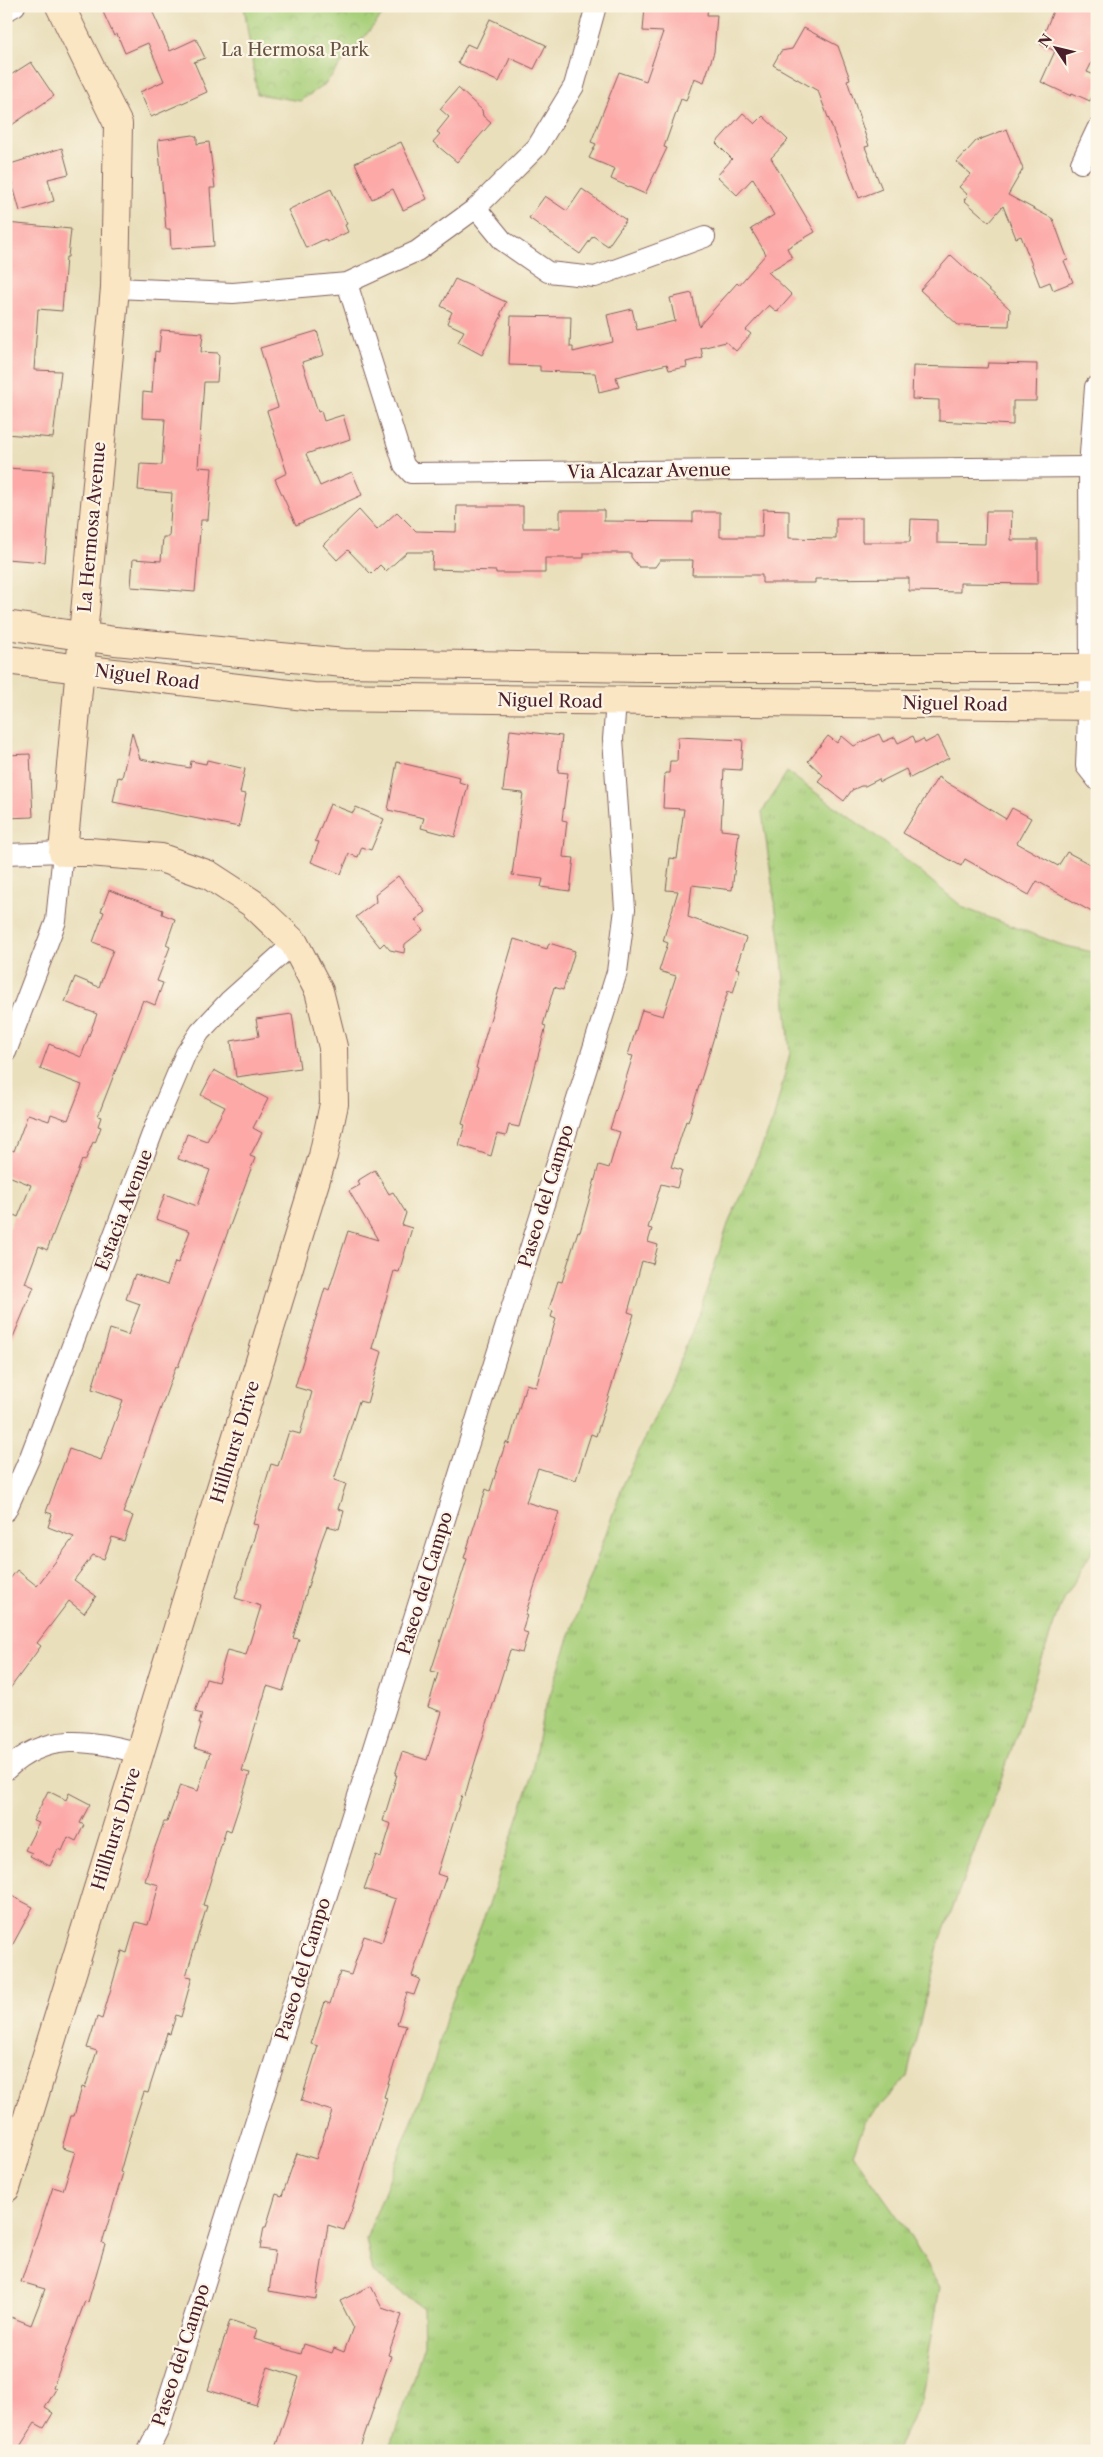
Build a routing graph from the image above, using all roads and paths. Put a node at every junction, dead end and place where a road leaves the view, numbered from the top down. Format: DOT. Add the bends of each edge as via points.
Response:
graph roads {
  1 [pos="15,6"];
  2 [pos="60,6"];
  3 [pos="596,6"];
  4 [pos="6,11"];
  5 [pos="1097,129"];
  6 [pos="1081,163"];
  7 [pos="476,208"];
  8 [pos="705,238"];
  9 [pos="347,283"];
  10 [pos="115,288"];
  11 [pos="1095,387"];
  12 [pos="1089,467"];
  13 [pos="6,625"];
  14 [pos="82,637"];
  15 [pos="6,660"];
  16 [pos="482,666"];
  17 [pos="768,667"];
  18 [pos="1094,668"];
  19 [pos="80,670"];
  20 [pos="616,702"];
  21 [pos="1093,706"];
  22 [pos="1096,780"];
  23 [pos="63,852"];
  24 [pos="6,854"];
  25 [pos="294,943"];
  26 [pos="6,1052"];
  27 [pos="6,1511"];
  28 [pos="139,1753"];
  29 [pos="6,1770"];
  30 [pos="6,2188"];
  31 [pos="148,2451"];
  1 -- 4 [label="street"];
  2 -- 10 [label="main road, La Hermosa Avenue" via="118,124"];
  3 -- 7 [label="street" via="574,86 537,147"];
  5 -- 6 [label="street"];
  7 -- 8 [label="street" via="503,240 548,272 595,276"];
  7 -- 9 [label="street" via="417,251"];
  9 -- 10 [label="street" via="233,293"];
  9 -- 12 [label="street, Via Alcazar Avenue" via="404,465 412,473"];
  10 -- 14 [label="main road, La Hermosa Avenue"];
  11 -- 12 [label="street"];
  12 -- 18 [label="street"];
  13 -- 14 [label="main road, Niguel Road"];
  14 -- 16 [label="main road, Niguel Road" via="344,663"];
  14 -- 19 [label="main road, La Hermosa Avenue"];
  15 -- 19 [label="main road, Niguel Road"];
  16 -- 17 [label="main road, Niguel Road"];
  16 -- 20 [label="main road" via="489,676 500,681 583,684 598,689"];
  17 -- 18 [label="main road, Niguel Road"];
  17 -- 20 [label="main road" via="758,677 743,683 634,684 623,689"];
  18 -- 21 [label="street"];
  19 -- 20 [label="main road, Niguel Road" via="313,697"];
  19 -- 23 [label="main road, La Hermosa Avenue"];
  20 -- 21 [label="main road, Niguel Road"];
  20 -- 31 [label="street, Paseo del Campo" via="613,739 625,909 617,972 159,2428"];
  21 -- 22 [label="street" via="1086,766"];
  23 -- 24 [label="street"];
  23 -- 25 [label="main road, Hillhurst Drive" via="161,858 209,875 252,903"];
  23 -- 26 [label="street, La Hermosa Avenue" via="56,921"];
  25 -- 27 [label="street, Estacia Avenue" via="229,1000 186,1053"];
  25 -- 28 [label="main road, Hillhurst Drive" via="319,991 333,1047 334,1104 323,1156"];
  28 -- 29 [label="street" via="105,1744 62,1742 41,1747"];
  28 -- 30 [label="main road, Hillhurst Drive"];
}
